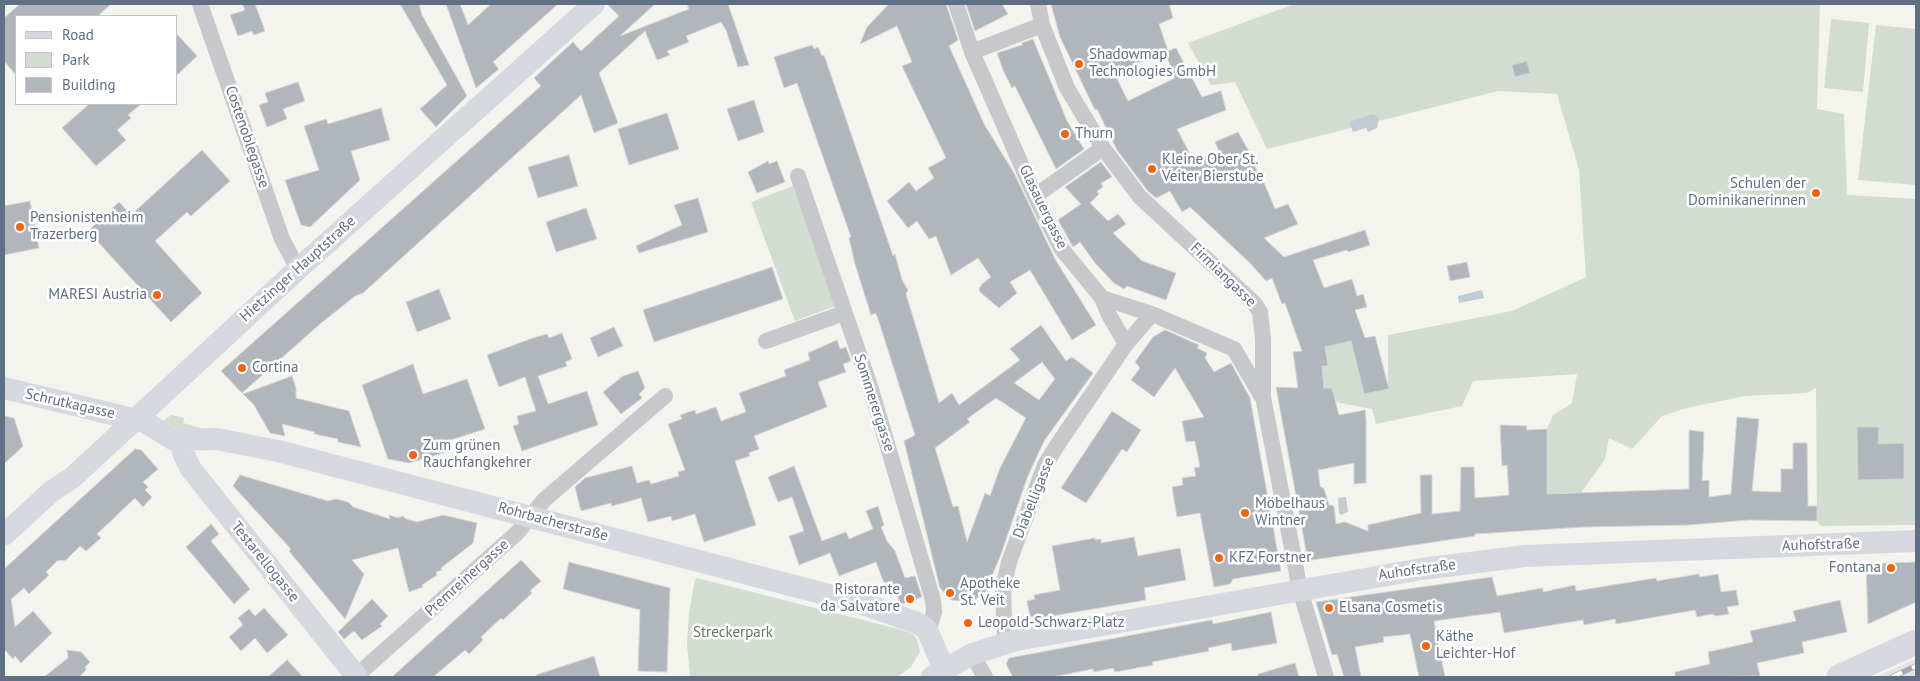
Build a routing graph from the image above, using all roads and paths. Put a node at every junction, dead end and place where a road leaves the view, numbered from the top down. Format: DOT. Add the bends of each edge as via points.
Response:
graph roads {
  1 [pos="200,4"];
  2 [pos="594,4"];
  3 [pos="956,4"];
  4 [pos="1038,4"];
  5 [pos="1042,25"];
  6 [pos="972,52"];
  7 [pos="1103,148"];
  8 [pos="798,176"];
  9 [pos="1035,196"];
  10 [pos="298,269"];
  11 [pos="1102,298"];
  12 [pos="844,313"];
  13 [pos="1152,314"];
  14 [pos="1263,339"];
  15 [pos="766,342"];
  16 [pos="1126,344"];
  17 [pos="1234,349"];
  18 [pos="4,388"];
  19 [pos="665,396"];
  20 [pos="1263,398"];
  21 [pos="136,420"];
  22 [pos="181,442"];
  23 [pos="530,516"];
  24 [pos="4,535"];
  25 [pos="1916,541"];
  26 [pos="1300,590"];
  27 [pos="928,632"];
  28 [pos="1005,642"];
  29 [pos="1916,642"];
  30 [pos="972,654"];
  31 [pos="938,673"];
  32 [pos="356,677"];
  33 [pos="985,677"];
  34 [pos="1326,677"];
  35 [pos="1839,677"];
  1 -- 10 [label="street, Costenoblegasse" via="282,239"];
  2 -- 10 [label="street, Hietzinger Hauptstraße"];
  3 -- 6 [label="street, Glasauergasse"];
  4 -- 5 [label="street, Firmiangasse"];
  5 -- 6 [label="street"];
  5 -- 7 [label="street, Firmiangasse" via="1067,88"];
  6 -- 9 [label="street, Glasauergasse"];
  7 -- 9 [label="street"];
  7 -- 14 [label="street, Firmiangasse" via="1140,196 1254,303 1260,312"];
  8 -- 12 [label="street, Sommerergasse"];
  9 -- 11 [label="street, Glasauergasse" via="1061,248"];
  10 -- 21 [label="street, Hietzinger Hauptstraße"];
  11 -- 13 [label="street"];
  11 -- 16 [label="street"];
  12 -- 15 [label="street"];
  12 -- 27 [label="street, Sommerergasse" via="870,386 933,600 934,612"];
  13 -- 16 [label="street, Diabelligasse"];
  13 -- 17 [label="street"];
  14 -- 17 [label="street" via="1248,350"];
  14 -- 20 [label="street, Firmiangasse"];
  16 -- 28 [label="street, Diabelligasse" via="1045,466 1009,562 1002,616"];
  17 -- 20 [label="street"];
  18 -- 21 [label="street, Schrutkagasse"];
  19 -- 23 [label="street, Premreinergasse"];
  20 -- 26 [label="street, Firmiangasse"];
  21 -- 22 [label="street"];
  21 -- 24 [label="street, Hietzinger Hauptstraße"];
  22 -- 23 [label="street, Rohrbacherstraße" via="218,439 278,451"];
  22 -- 32 [label="street, Testarellogasse" via="191,469"];
  23 -- 27 [label="street, Rohrbacherstraße" via="863,604 915,622"];
  23 -- 32 [label="street, Premreinergasse" via="517,533"];
  25 -- 26 [label="street, Auhofstraße" via="1525,556 1422,569"];
  26 -- 28 [label="street, Auhofstraße"];
  26 -- 34 [label="street, Firmiangasse"];
  27 -- 31 [label="street"];
  28 -- 30 [label="street, Auhofstraße"];
  29 -- 35 [label="main road"];
  30 -- 31 [label="street, Auhofstraße"];
  30 -- 33 [label="street"];
}
